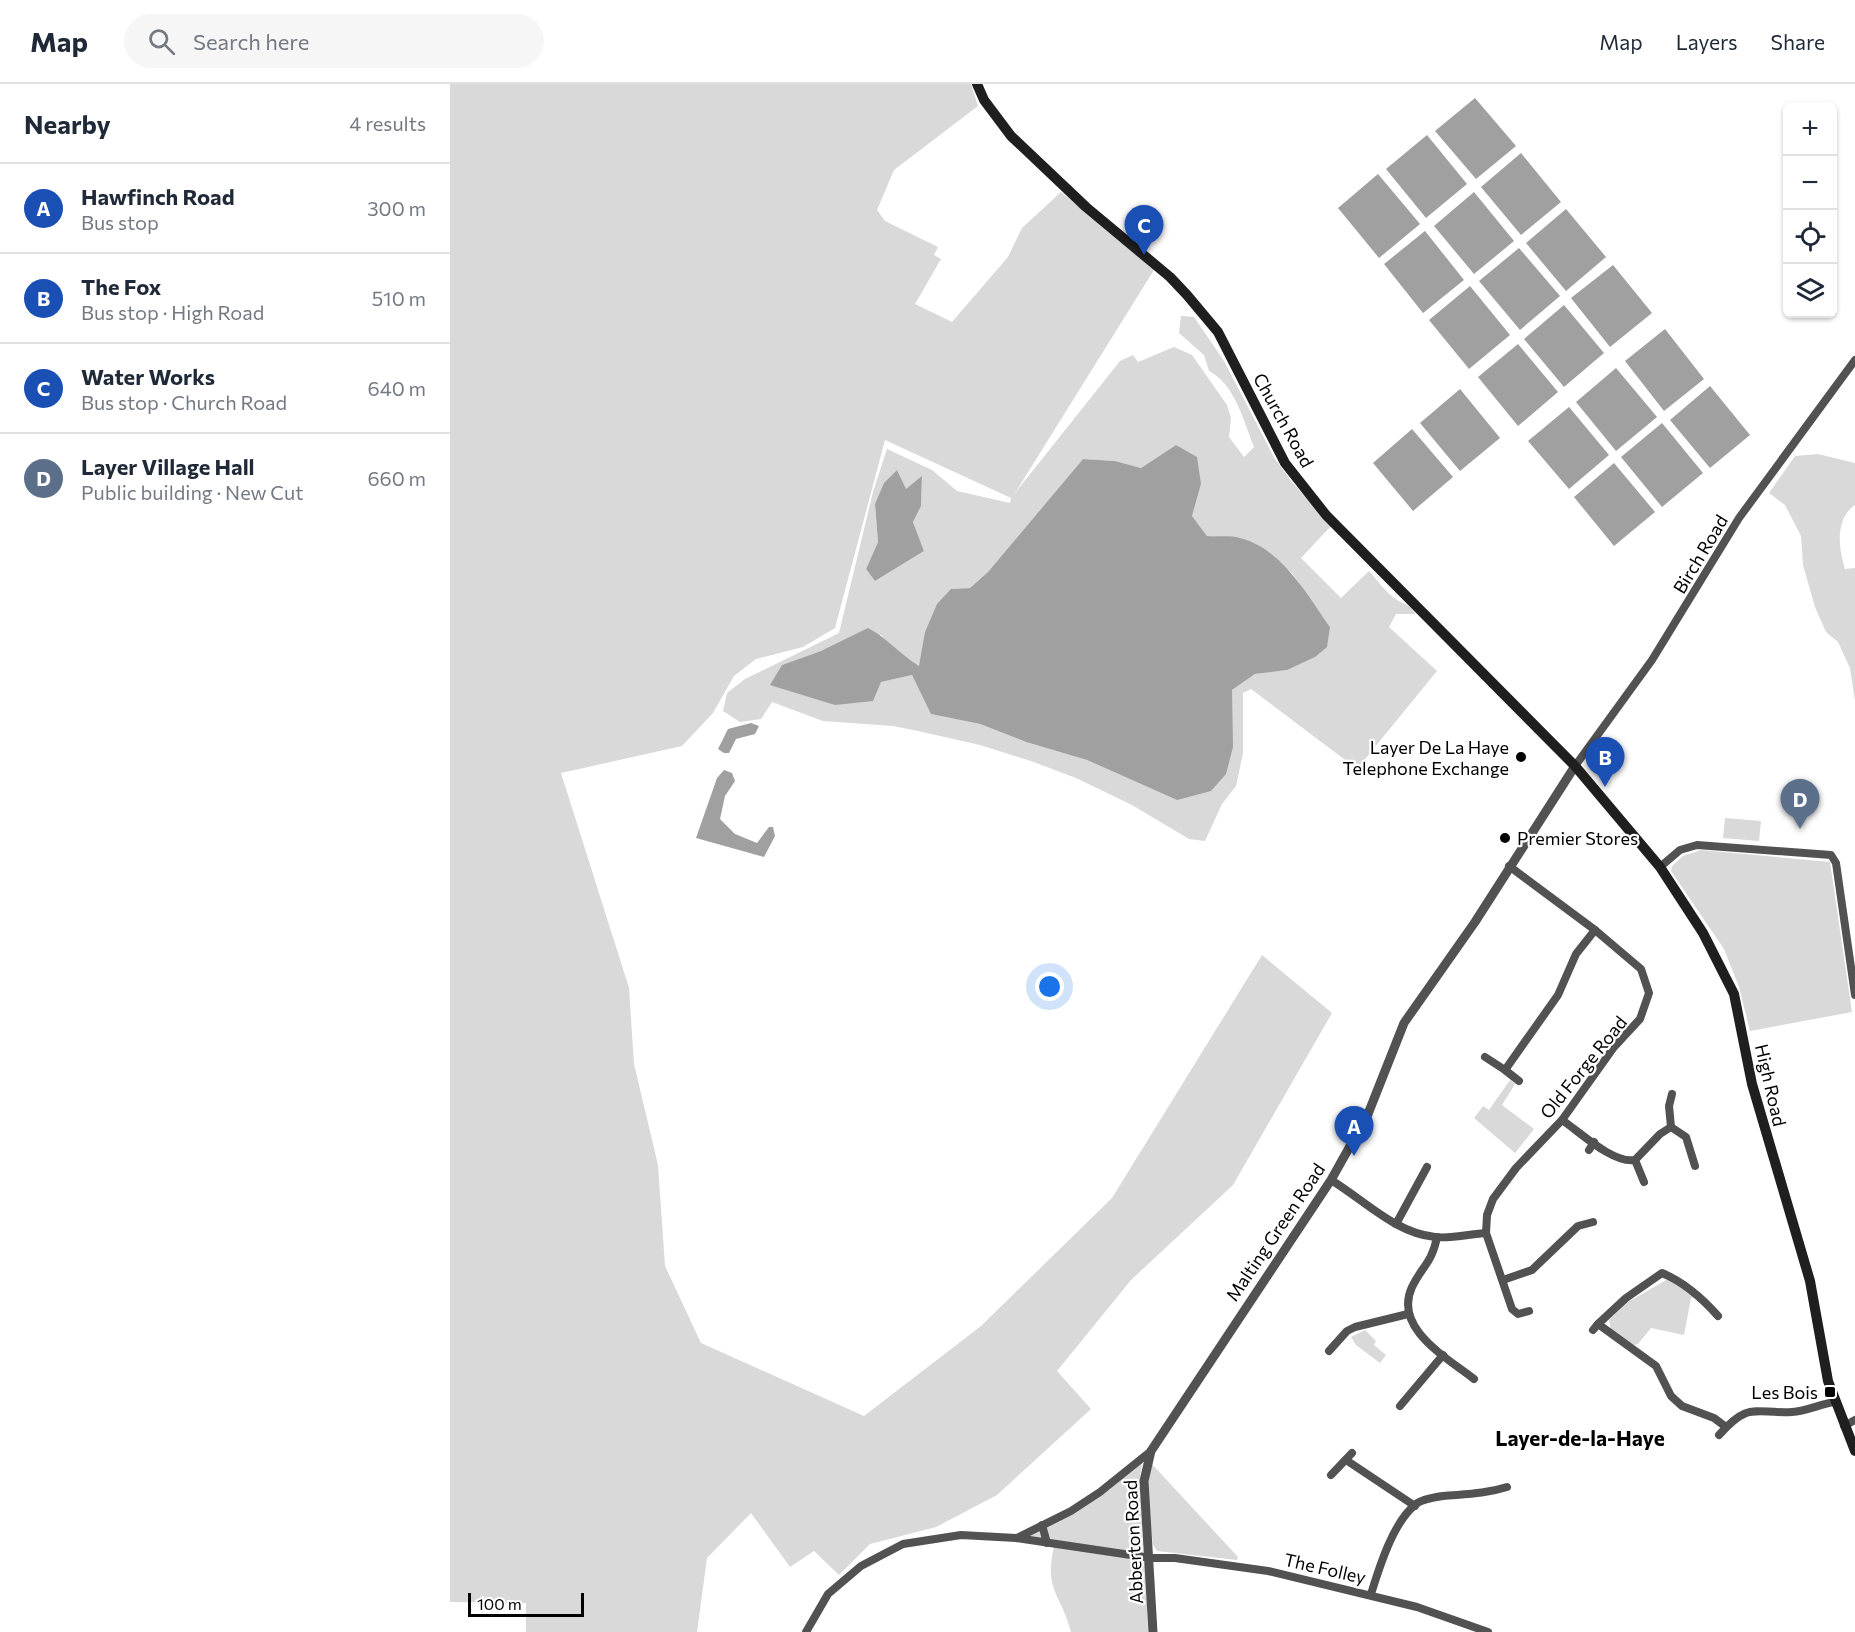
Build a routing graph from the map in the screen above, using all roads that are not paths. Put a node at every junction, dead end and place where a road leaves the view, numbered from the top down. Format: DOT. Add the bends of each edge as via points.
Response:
graph roads {
  1 [pos="977,84"];
  2 [pos="1855,360"];
  3 [pos="1575,766"];
  4 [pos="1509,866"];
  5 [pos="1660,867"];
  6 [pos="1595,930"];
  7 [pos="1855,995"];
  8 [pos="1485,1057"];
  9 [pos="1505,1070"];
  10 [pos="1519,1081"];
  11 [pos="1672,1094"];
  12 [pos="1562,1120"];
  13 [pos="1671,1127"];
  14 [pos="1594,1143"];
  15 [pos="1589,1150"];
  16 [pos="1635,1160"];
  17 [pos="1695,1166"];
  18 [pos="1427,1167"];
  19 [pos="1331,1180"];
  20 [pos="1644,1182"];
  21 [pos="1593,1222"];
  22 [pos="1396,1224"];
  23 [pos="1486,1233"];
  24 [pos="1437,1237"];
  25 [pos="1503,1280"];
  26 [pos="1529,1311"];
  27 [pos="1407,1314"];
  28 [pos="1718,1317"];
  29 [pos="1329,1351"];
  30 [pos="1443,1356"];
  31 [pos="1474,1379"];
  32 [pos="1834,1402"];
  33 [pos="1400,1406"];
  34 [pos="1855,1420"];
  35 [pos="1844,1426"];
  36 [pos="1726,1427"];
  37 [pos="1719,1435"];
  38 [pos="1151,1451"];
  39 [pos="1855,1451"];
  40 [pos="1352,1453"];
  41 [pos="1346,1460"];
  42 [pos="1331,1475"];
  43 [pos="1507,1487"];
  44 [pos="1415,1506"];
  45 [pos="1042,1526"];
  46 [pos="1016,1538"];
  47 [pos="1047,1543"];
  48 [pos="1151,1558"];
  49 [pos="1371,1594"];
  50 [pos="806,1632"];
  51 [pos="1153,1632"];
  52 [pos="1488,1632"];
  1 -- 3 [label="main road, Church Road" via="994,117 1011,136 1086,207 1170,277 1204,314 1218,332 1285,463 1326,514"];
  2 -- 3 [label="street, Birch Road" via="1738,518 1652,660"];
  3 -- 4 [label="street, Malting Green Road"];
  3 -- 5 [label="main road, High Road"];
  4 -- 6 [label="street, Old Forge Road"];
  4 -- 19 [label="street, Malting Green Road" via="1404,1023 1368,1114"];
  5 -- 7 [label="street" via="1680,850 1697,845 1831,855 1836,863"];
  5 -- 32 [label="main road, High Road" via="1716,954 1734,994 1752,1084 1810,1281"];
  6 -- 9 [label="street" via="1576,954 1558,995"];
  6 -- 12 [label="street, Old Forge Road" via="1641,969 1648,1000 1640,1019 1614,1047"];
  8 -- 9 [label="street"];
  9 -- 10 [label="street"];
  11 -- 13 [label="street"];
  12 -- 14 [label="street"];
  12 -- 23 [label="street, Old Forge Road" via="1516,1168 1493,1199"];
  13 -- 16 [label="street"];
  13 -- 17 [label="street" via="1686,1137"];
  14 -- 15 [label="street"];
  14 -- 16 [label="street" via="1623,1160"];
  16 -- 20 [label="street"];
  18 -- 22 [label="street"];
  19 -- 22 [label="street"];
  19 -- 38 [label="street, Malting Green Road"];
  21 -- 25 [label="street" via="1578,1226 1532,1270"];
  22 -- 24 [label="street"];
  23 -- 24 [label="street"];
  23 -- 25 [label="street, Old Forge Road"];
  24 -- 27 [label="street" via="1432,1259 1413,1284"];
  25 -- 26 [label="street, Old Forge Road" via="1512,1309 1518,1314"];
  27 -- 29 [label="street" via="1355,1327"];
  27 -- 30 [label="street" via="1413,1327"];
  28 -- 36 [label="street" via="1681,1283 1659,1271 1596,1327 1656,1366 1671,1396 1682,1406"];
  30 -- 31 [label="street"];
  30 -- 33 [label="street"];
  32 -- 35 [label="main road, High Road"];
  32 -- 36 [label="street" via="1795,1412 1752,1410"];
  34 -- 35 [label="street"];
  35 -- 39 [label="main road, High Road"];
  36 -- 37 [label="street"];
  38 -- 45 [label="street, Malting Green Road" via="1100,1492"];
  38 -- 48 [label="street, Abberton Road" via="1144,1481 1144,1520"];
  40 -- 41 [label="street"];
  41 -- 42 [label="street"];
  41 -- 44 [label="street"];
  43 -- 44 [label="street" via="1476,1495 1441,1496"];
  44 -- 49 [label="street" via="1382,1559"];
  45 -- 46 [label="street, Malting Green Road"];
  45 -- 47 [label="street"];
  46 -- 47 [label="street, The Folley"];
  46 -- 50 [label="street, The Folley" via="961,1535 903,1544 861,1566 828,1594"];
  47 -- 48 [label="street, The Folley"];
  48 -- 49 [label="street, The Folley" via="1268,1571"];
  48 -- 51 [label="street, Abberton Road"];
  49 -- 52 [label="street, The Folley"];
}
